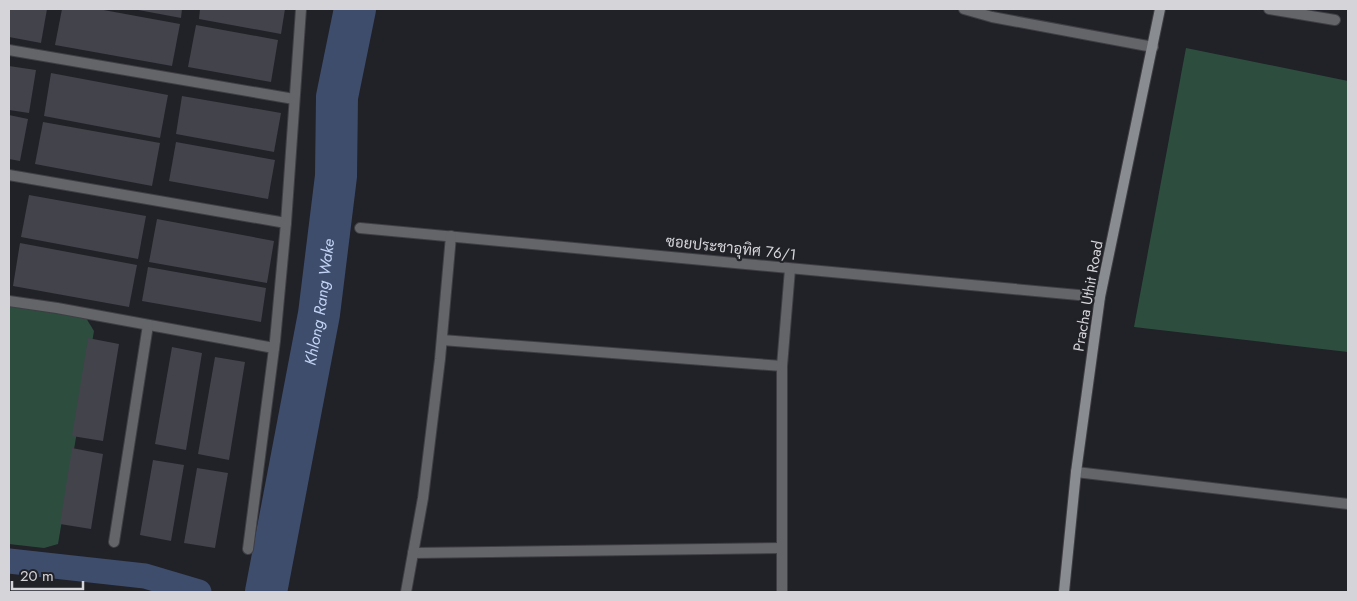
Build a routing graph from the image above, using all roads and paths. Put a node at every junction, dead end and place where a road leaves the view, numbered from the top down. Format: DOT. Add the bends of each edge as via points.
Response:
graph roads {
  1 [pos="301,9"];
  2 [pos="964,9"];
  3 [pos="1160,9"];
  4 [pos="1269,9"];
  5 [pos="1336,20"];
  6 [pos="1153,47"];
  7 [pos="9,50"];
  8 [pos="294,99"];
  9 [pos="9,175"];
  10 [pos="286,224"];
  11 [pos="360,228"];
  12 [pos="451,236"];
  13 [pos="790,269"];
  14 [pos="1100,297"];
  15 [pos="9,301"];
  16 [pos="148,325"];
  17 [pos="442,340"];
  18 [pos="274,348"];
  19 [pos="782,366"];
  20 [pos="1076,472"];
  21 [pos="1348,504"];
  22 [pos="114,542"];
  23 [pos="782,548"];
  24 [pos="248,549"];
  25 [pos="413,553"];
  26 [pos="406,592"];
  27 [pos="782,592"];
  28 [pos="1064,592"];
  1 -- 8 [label="street"];
  2 -- 6 [label="street"];
  3 -- 6 [label="main road, Pracha Uthit Road"];
  4 -- 5 [label="street"];
  6 -- 14 [label="main road, Pracha Uthit Road"];
  7 -- 8 [label="street"];
  8 -- 10 [label="street"];
  9 -- 10 [label="street"];
  10 -- 18 [label="street"];
  11 -- 12 [label="street, ซอยประชาอุทิศ 76/1"];
  12 -- 13 [label="street, ซอยประชาอุทิศ 76/1"];
  12 -- 17 [label="street"];
  13 -- 14 [label="street, ซอยประชาอุทิศ 76/1"];
  13 -- 19 [label="street"];
  14 -- 20 [label="main road, Pracha Uthit Road"];
  15 -- 16 [label="street"];
  16 -- 18 [label="street"];
  16 -- 22 [label="street"];
  17 -- 19 [label="street"];
  17 -- 25 [label="street"];
  18 -- 24 [label="street"];
  19 -- 23 [label="street"];
  20 -- 21 [label="street"];
  20 -- 28 [label="main road, Pracha Uthit Road"];
  23 -- 25 [label="street"];
  23 -- 27 [label="street"];
  25 -- 26 [label="street"];
}
